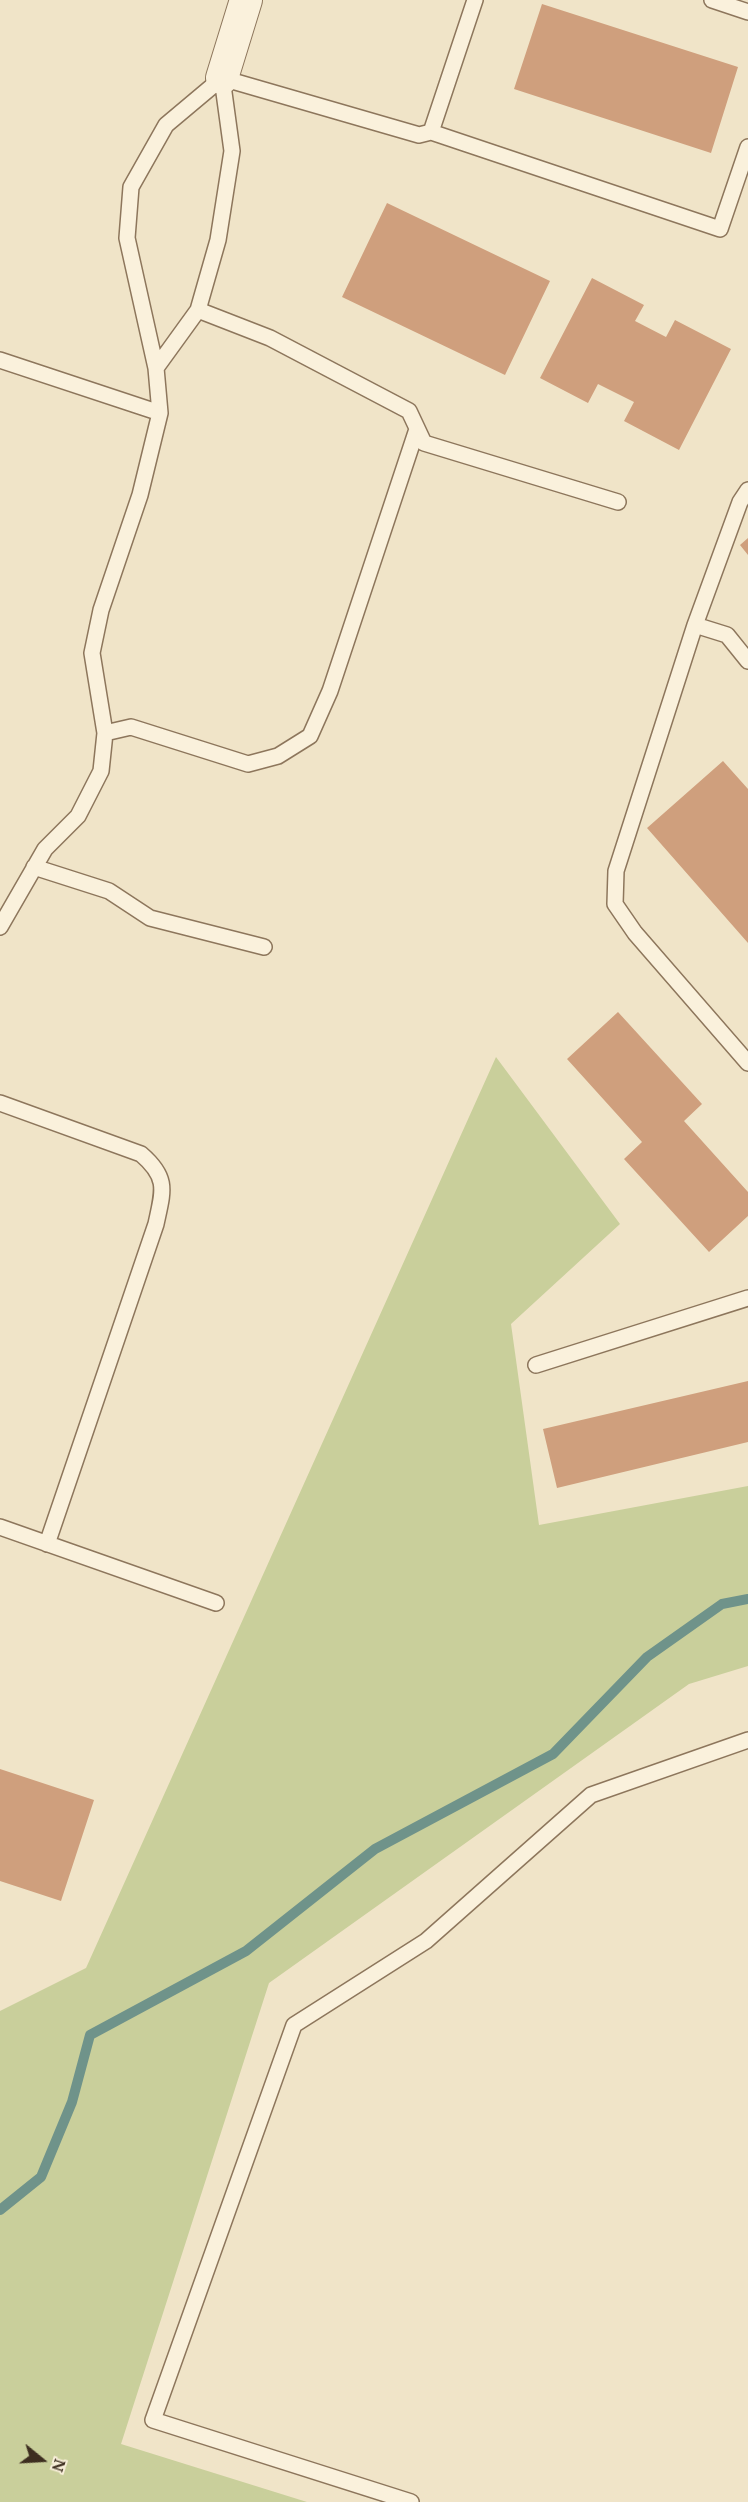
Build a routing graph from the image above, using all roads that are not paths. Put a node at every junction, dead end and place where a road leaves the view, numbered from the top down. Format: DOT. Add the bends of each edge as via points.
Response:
graph roads {
  1 [pos="246,0"];
  2 [pos="475,0"];
  3 [pos="712,0"];
  4 [pos="748,12"];
  5 [pos="222,78"];
  6 [pos="431,132"];
  7 [pos="748,147"];
  8 [pos="198,310"];
  9 [pos="0,360"];
  10 [pos="156,368"];
  11 [pos="160,413"];
  12 [pos="417,429"];
  13 [pos="748,490"];
  14 [pos="618,502"];
  15 [pos="695,625"];
  16 [pos="748,661"];
  17 [pos="105,733"];
  18 [pos="34,867"];
  19 [pos="0,927"];
  20 [pos="264,946"];
  21 [pos="748,1063"];
  22 [pos="0,1103"];
  23 [pos="748,1298"];
  24 [pos="536,1365"];
  25 [pos="0,1527"];
  26 [pos="47,1544"];
  27 [pos="216,1603"];
  28 [pos="748,1740"];
  29 [pos="411,2502"];
  1 -- 5 [label="street"];
  2 -- 6 [label="lane"];
  3 -- 4 [label="lane"];
  5 -- 6 [label="lane" via="418,135"];
  5 -- 8 [label="lane" via="232,150 218,240"];
  5 -- 10 [label="lane" via="166,125 131,187 127,238"];
  6 -- 7 [label="lane" via="720,229"];
  8 -- 10 [label="lane"];
  8 -- 12 [label="lane" via="270,338 409,411"];
  9 -- 11 [label="lane"];
  10 -- 11 [label="lane"];
  11 -- 17 [label="lane" via="140,495 101,610 92,653"];
  12 -- 14 [label="lane" via="424,443"];
  12 -- 17 [label="lane" via="330,691 310,736 278,756 248,764 131,727"];
  13 -- 15 [label="lane" via="740,502"];
  15 -- 16 [label="lane" via="727,634"];
  15 -- 21 [label="lane" via="616,871 615,904 635,933"];
  17 -- 18 [label="lane" via="101,771 78,816 45,849"];
  18 -- 19 [label="lane"];
  18 -- 20 [label="lane" via="109,891 150,918"];
  22 -- 26 [label="lane" via="141,1154 157,1167 163,1192 156,1224"];
  23 -- 24 [label="lane"];
  25 -- 26 [label="lane"];
  26 -- 27 [label="lane"];
  28 -- 29 [label="lane" via="591,1795 426,1941 294,2025 153,2420"];
}
